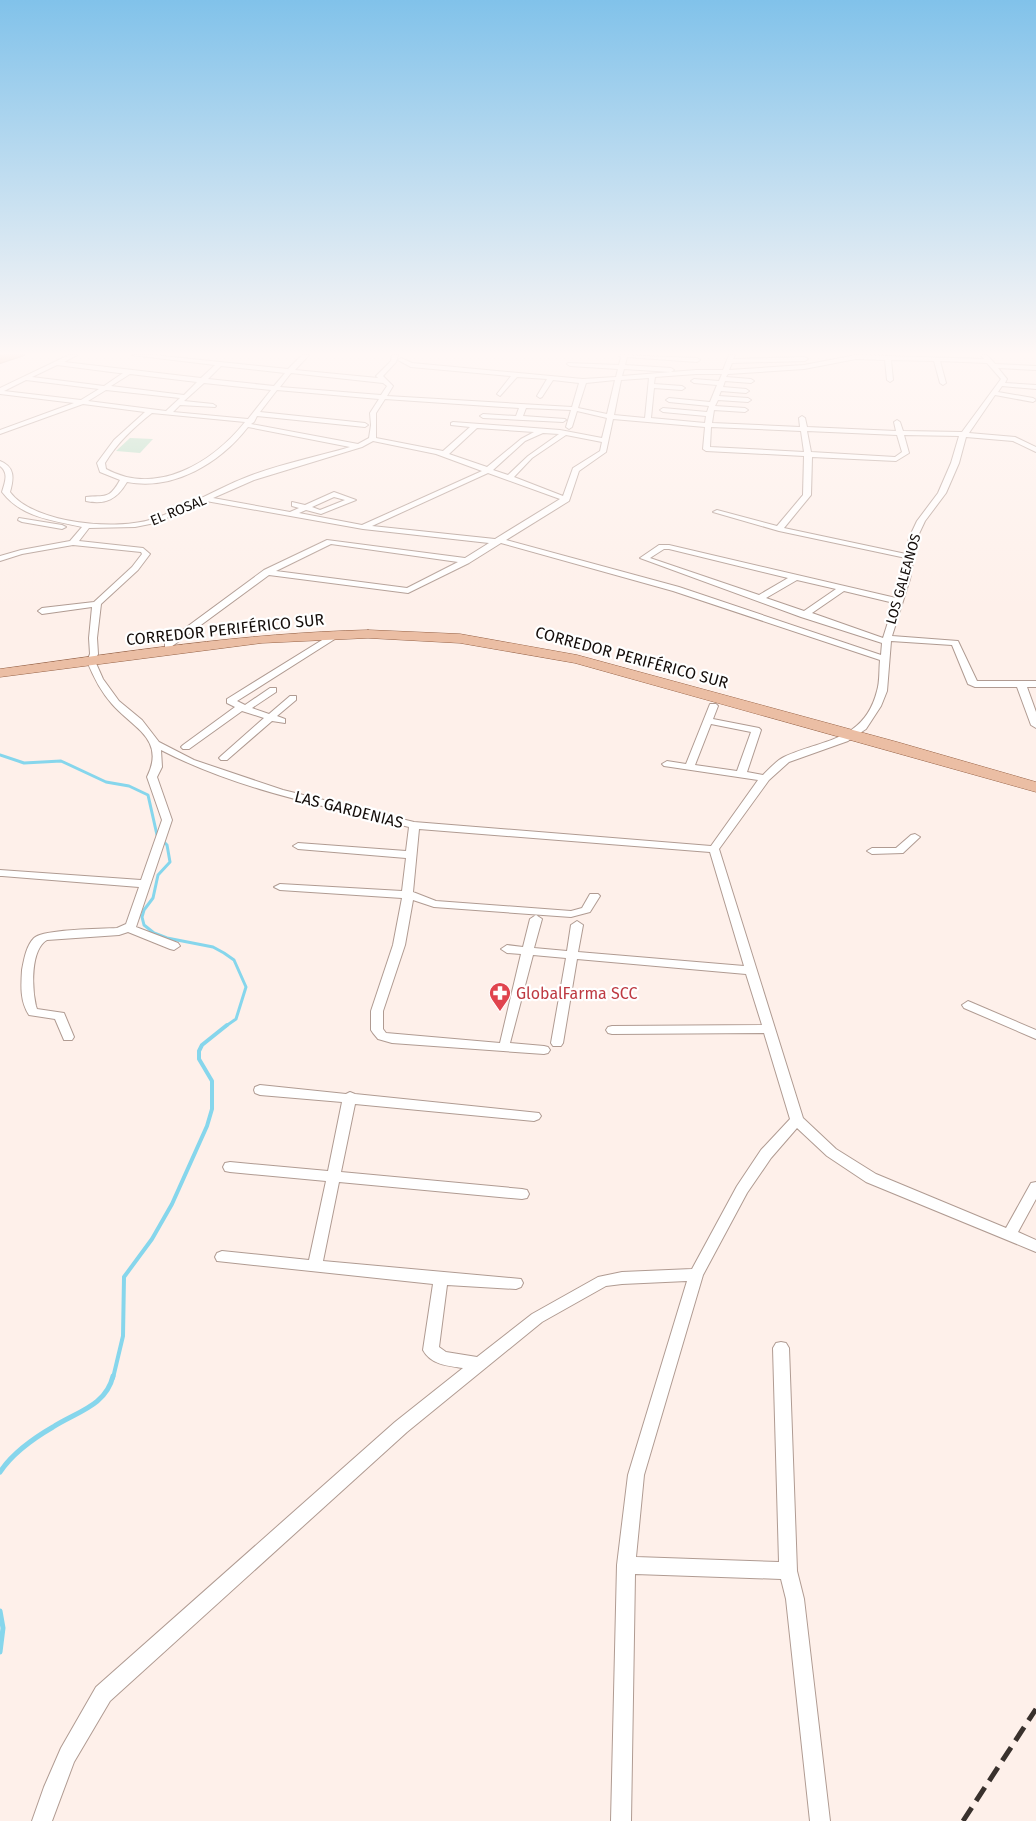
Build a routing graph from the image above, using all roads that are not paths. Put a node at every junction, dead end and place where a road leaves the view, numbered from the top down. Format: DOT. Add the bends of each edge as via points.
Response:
graph roads {
  1 [pos="118,440"];
  2 [pos="233,440"];
  3 [pos="331,440"];
  4 [pos="370,440"];
  5 [pos="378,440"];
  6 [pos="459,440"];
  7 [pos="523,440"];
  8 [pos="553,440"];
  9 [pos="602,440"];
  10 [pos="706,440"];
  11 [pos="805,440"];
  12 [pos="902,440"];
  13 [pos="962,440"];
  14 [pos="1013,440"];
  15 [pos="606,441"];
  16 [pos="360,446"];
  17 [pos="1036,450"];
  18 [pos="443,454"];
  19 [pos="808,456"];
  20 [pos="0,463"];
  21 [pos="487,471"];
  22 [pos="508,478"];
  23 [pos="124,480"];
  24 [pos="3,492"];
  25 [pos="205,498"];
  26 [pos="89,499"];
  27 [pos="566,499"];
  28 [pos="295,504"];
  29 [pos="305,507"];
  30 [pos="717,512"];
  31 [pos="291,514"];
  32 [pos="22,520"];
  33 [pos="363,527"];
  34 [pos="84,529"];
  35 [pos="779,529"];
  36 [pos="500,541"];
  37 [pos="73,543"];
  38 [pos="910,557"];
  39 [pos="0,559"];
  40 [pos="466,561"];
  41 [pos="267,572"];
  42 [pos="795,577"];
  43 [pos="842,588"];
  44 [pos="760,598"];
  45 [pos="898,601"];
  46 [pos="97,604"];
  47 [pos="42,611"];
  48 [pos="804,615"];
  49 [pos="335,635"];
  50 [pos="886,640"];
  51 [pos="168,645"];
  52 [pos="93,658"];
  53 [pos="885,659"];
  54 [pos="0,667"];
  55 [pos="0,673"];
  56 [pos="1021,684"];
  57 [pos="1036,684"];
  58 [pos="273,690"];
  59 [pos="293,698"];
  60 [pos="713,706"];
  61 [pos="243,708"];
  62 [pos="269,718"];
  63 [pos="282,721"];
  64 [pos="708,721"];
  65 [pos="1036,725"];
  66 [pos="856,732"];
  67 [pos="156,744"];
  68 [pos="186,747"];
  69 [pos="224,758"];
  70 [pos="666,764"];
  71 [pos="689,768"];
  72 [pos="741,775"];
  73 [pos="765,778"];
  74 [pos="1036,778"];
  75 [pos="1036,787"];
  76 [pos="414,825"];
  77 [pos="915,837"];
  78 [pos="298,846"];
  79 [pos="714,849"];
  80 [pos="872,850"];
  81 [pos="411,856"];
  82 [pos="2,873"];
  83 [pos="145,884"];
  84 [pos="280,887"];
  85 [pos="408,894"];
  86 [pos="594,896"];
  87 [pos="536,919"];
  88 [pos="577,925"];
  89 [pos="129,928"];
  90 [pos="174,946"];
  91 [pos="507,949"];
  92 [pos="527,951"];
  93 [pos="572,955"];
  94 [pos="752,971"];
  95 [pos="968,1005"];
  96 [pos="770,1029"];
  97 [pos="612,1030"];
  98 [pos="1036,1035"];
  99 [pos="68,1036"];
  100 [pos="505,1041"];
  101 [pos="557,1043"];
  102 [pos="544,1050"];
  103 [pos="260,1090"];
  104 [pos="350,1097"];
  105 [pos="534,1116"];
  106 [pos="797,1120"];
  107 [pos="230,1166"];
  108 [pos="335,1176"];
  109 [pos="1036,1187"];
  110 [pos="522,1194"];
  111 [pos="1009,1235"];
  112 [pos="1036,1246"];
  113 [pos="222,1257"];
  114 [pos="315,1266"];
  115 [pos="696,1275"];
  116 [pos="441,1279"];
  117 [pos="516,1283"];
  118 [pos="781,1348"];
  119 [pos="481,1364"];
  120 [pos="626,1565"];
  121 [pos="788,1571"];
  122 [pos="42,1821"];
  123 [pos="621,1821"];
  124 [pos="820,1821"];
  1 -- 23 [label="street" via="101,463 103,470"];
  2 -- 23 [label="street" via="212,460 192,472 149,481"];
  3 -- 16 [label="street"];
  4 -- 16 [label="street, EL ROSAL"];
  5 -- 18 [label="street"];
  6 -- 18 [label="street"];
  7 -- 21 [label="street"];
  8 -- 22 [label="street"];
  9 -- 15 [label="street"];
  10 -- 19 [label="street" via="706,450"];
  11 -- 19 [label="street"];
  12 -- 19 [label="street" via="906,453 901,458"];
  13 -- 38 [label="street, LOS GALEANOS" via="942,493 913,538"];
  14 -- 17 [label="street"];
  15 -- 27 [label="street" via="603,452 576,470"];
  16 -- 25 [label="street, EL ROSAL" via="251,478"];
  18 -- 21 [label="street"];
  19 -- 35 [label="street" via="807,495"];
  20 -- 24 [label="street" via="10,472"];
  21 -- 22 [label="street"];
  21 -- 33 [label="street"];
  22 -- 27 [label="street"];
  23 -- 26 [label="street" via="115,496 108,500"];
  24 -- 34 [label="street" via="11,501 32,512"];
  25 -- 31 [label="street"];
  25 -- 34 [label="street, EL ROSAL" via="145,523"];
  27 -- 36 [label="street"];
  28 -- 29 [label="street"];
  29 -- 29 [label="street" via="324,512 352,500 334,494"];
  29 -- 31 [label="street"];
  30 -- 35 [label="street"];
  31 -- 33 [label="street"];
  32 -- 34 [label="street"];
  33 -- 36 [label="street"];
  34 -- 37 [label="street"];
  35 -- 38 [label="street"];
  36 -- 40 [label="street"];
  36 -- 53 [label="street" via="676,589"];
  37 -- 39 [label="street"];
  37 -- 46 [label="street" via="145,551 133,573"];
  38 -- 45 [label="street, LOS GALEANOS"];
  40 -- 41 [label="street" via="330,542"];
  40 -- 41 [label="street" via="408,591"];
  41 -- 51 [label="street"];
  42 -- 43 [label="street"];
  42 -- 44 [label="street"];
  42 -- 44 [label="street" via="669,547 662,547 644,558"];
  43 -- 45 [label="street"];
  43 -- 48 [label="street"];
  44 -- 48 [label="street"];
  45 -- 50 [label="street, LOS GALEANOS"];
  46 -- 47 [label="street"];
  46 -- 52 [label="street, LAS GARDENIAS"];
  48 -- 50 [label="street"];
  49 -- 52 [label="main road, CORREDOR PERIFÉRICO SUR" via="262,639"];
  49 -- 61 [label="street" via="230,701"];
  49 -- 66 [label="main road, CORREDOR PERIFÉRICO SUR" via="421,635 524,647"];
  50 -- 53 [label="street, LOS GALEANOS"];
  50 -- 56 [label="street" via="955,643 971,682"];
  51 -- 52 [label="main road, CORREDOR PERIFÉRICO SUR"];
  51 -- 66 [label="main road, CORREDOR PERIFÉRICO SUR" via="312,630 423,631 469,635 584,655"];
  52 -- 54 [label="main road, CORREDOR PERIFÉRICO SUR"];
  52 -- 55 [label="main road, CORREDOR PERIFÉRICO SUR"];
  52 -- 67 [label="street, LAS GARDENIAS" via="99,679 116,703"];
  53 -- 66 [label="street, LOS GALEANOS" via="882,691 876,706"];
  56 -- 57 [label="street"];
  56 -- 65 [label="street"];
  58 -- 61 [label="street"];
  59 -- 62 [label="street"];
  60 -- 64 [label="street"];
  61 -- 62 [label="street"];
  61 -- 68 [label="street"];
  62 -- 63 [label="street"];
  62 -- 69 [label="street"];
  64 -- 71 [label="street"];
  64 -- 72 [label="street" via="756,730"];
  66 -- 73 [label="street" via="786,760"];
  66 -- 74 [label="main road, CORREDOR PERIFÉRICO SUR"];
  66 -- 75 [label="main road, CORREDOR PERIFÉRICO SUR"];
  67 -- 76 [label="street, LAS GARDENIAS" via="191,762 280,792"];
  67 -- 83 [label="street" via="156,768 152,777 167,820"];
  70 -- 71 [label="street"];
  71 -- 72 [label="street"];
  72 -- 73 [label="street"];
  73 -- 79 [label="street"];
  76 -- 79 [label="street, LAS GARDENIAS"];
  76 -- 81 [label="street"];
  77 -- 80 [label="street" via="898,851"];
  78 -- 81 [label="street"];
  79 -- 94 [label="street"];
  81 -- 85 [label="street"];
  82 -- 83 [label="street"];
  83 -- 89 [label="street"];
  84 -- 85 [label="street"];
  85 -- 86 [label="street" via="434,904 571,914 586,910"];
  85 -- 102 [label="street" via="399,945 378,1011 377,1030 382,1036"];
  87 -- 92 [label="street"];
  88 -- 93 [label="street"];
  89 -- 90 [label="street"];
  89 -- 99 [label="street" via="47,936 34,945 27,977 28,1007 33,1012 60,1016"];
  91 -- 92 [label="street"];
  92 -- 93 [label="street"];
  92 -- 100 [label="street"];
  93 -- 94 [label="street"];
  93 -- 101 [label="street"];
  94 -- 96 [label="street"];
  95 -- 98 [label="street"];
  96 -- 97 [label="street"];
  96 -- 106 [label="street"];
  103 -- 104 [label="street"];
  104 -- 105 [label="street"];
  104 -- 108 [label="street"];
  106 -- 111 [label="street" via="846,1165"];
  106 -- 115 [label="street" via="766,1154 742,1190"];
  107 -- 108 [label="street"];
  108 -- 110 [label="street"];
  108 -- 114 [label="street"];
  109 -- 111 [label="street"];
  111 -- 112 [label="street"];
  113 -- 114 [label="street"];
  114 -- 116 [label="street"];
  115 -- 119 [label="street" via="603,1281 537,1318"];
  115 -- 120 [label="street" via="636,1475"];
  116 -- 117 [label="street"];
  116 -- 119 [label="street" via="431,1350 442,1358"];
  118 -- 121 [label="street"];
  119 -- 122 [label="street" via="401,1427 102,1694 78,1731 50,1794"];
  120 -- 121 [label="street"];
  120 -- 123 [label="street"];
  121 -- 124 [label="street" via="795,1599"];
}
